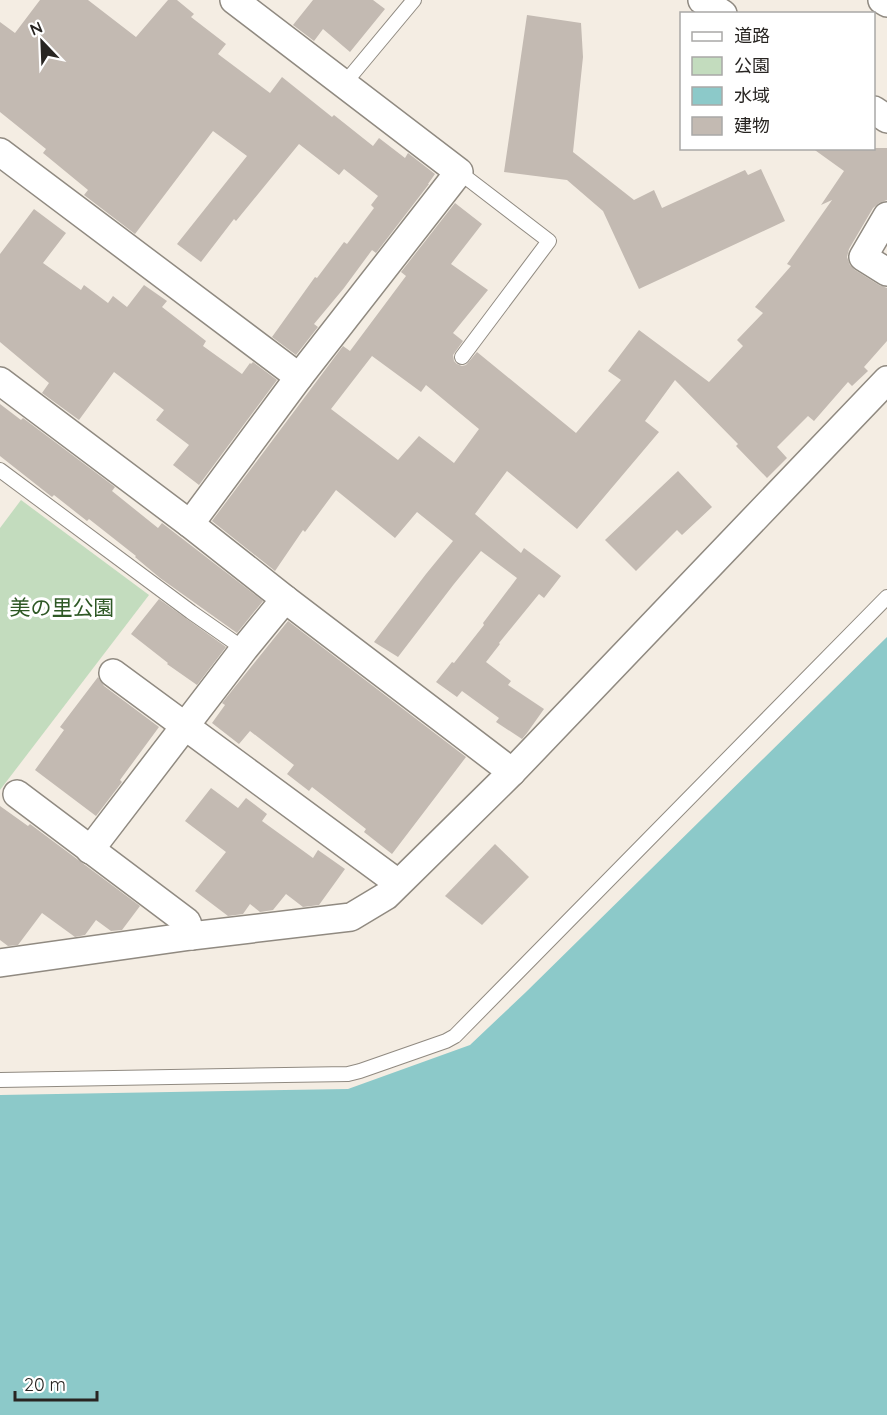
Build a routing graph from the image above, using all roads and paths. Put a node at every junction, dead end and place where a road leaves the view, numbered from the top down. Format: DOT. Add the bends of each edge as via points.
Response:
graph roads {
  1 [pos="234,0"];
  2 [pos="414,0"];
  3 [pos="702,0"];
  4 [pos="882,0"];
  5 [pos="887,3"];
  6 [pos="720,12"];
  7 [pos="344,84"];
  8 [pos="0,152"];
  9 [pos="459,172"];
  10 [pos="887,216"];
  11 [pos="887,272"];
  12 [pos="462,357"];
  13 [pos="299,377"];
  14 [pos="887,380"];
  15 [pos="0,381"];
  16 [pos="0,470"];
  17 [pos="190,524"];
  18 [pos="887,597"];
  19 [pos="285,599"];
  20 [pos="244,649"];
  21 [pos="113,673"];
  22 [pos="185,726"];
  23 [pos="512,772"];
  24 [pos="17,794"];
  25 [pos="90,850"];
  26 [pos="398,884"];
  27 [pos="192,936"];
  28 [pos="0,963"];
  29 [pos="0,1080"];
  1 -- 7 [label="street"];
  2 -- 7 [label="lane"];
  3 -- 6 [label="street"];
  4 -- 5 [label="street"];
  7 -- 9 [label="street"];
  8 -- 13 [label="street"];
  9 -- 12 [label="lane" via="549,242"];
  9 -- 13 [label="street"];
  10 -- 11 [label="street" via="863,257"];
  13 -- 17 [label="street"];
  14 -- 23 [label="street"];
  15 -- 17 [label="street"];
  16 -- 20 [label="lane"];
  17 -- 19 [label="street"];
  18 -- 29 [label="lane" via="463,1029 446,1041 348,1074"];
  19 -- 20 [label="street"];
  19 -- 23 [label="street"];
  20 -- 22 [label="street"];
  21 -- 22 [label="street"];
  22 -- 25 [label="street"];
  22 -- 26 [label="street"];
  23 -- 26 [label="street"];
  24 -- 25 [label="street"];
  25 -- 27 [label="street" via="187,922"];
  26 -- 27 [label="street" via="351,917"];
  27 -- 28 [label="street"];
}
